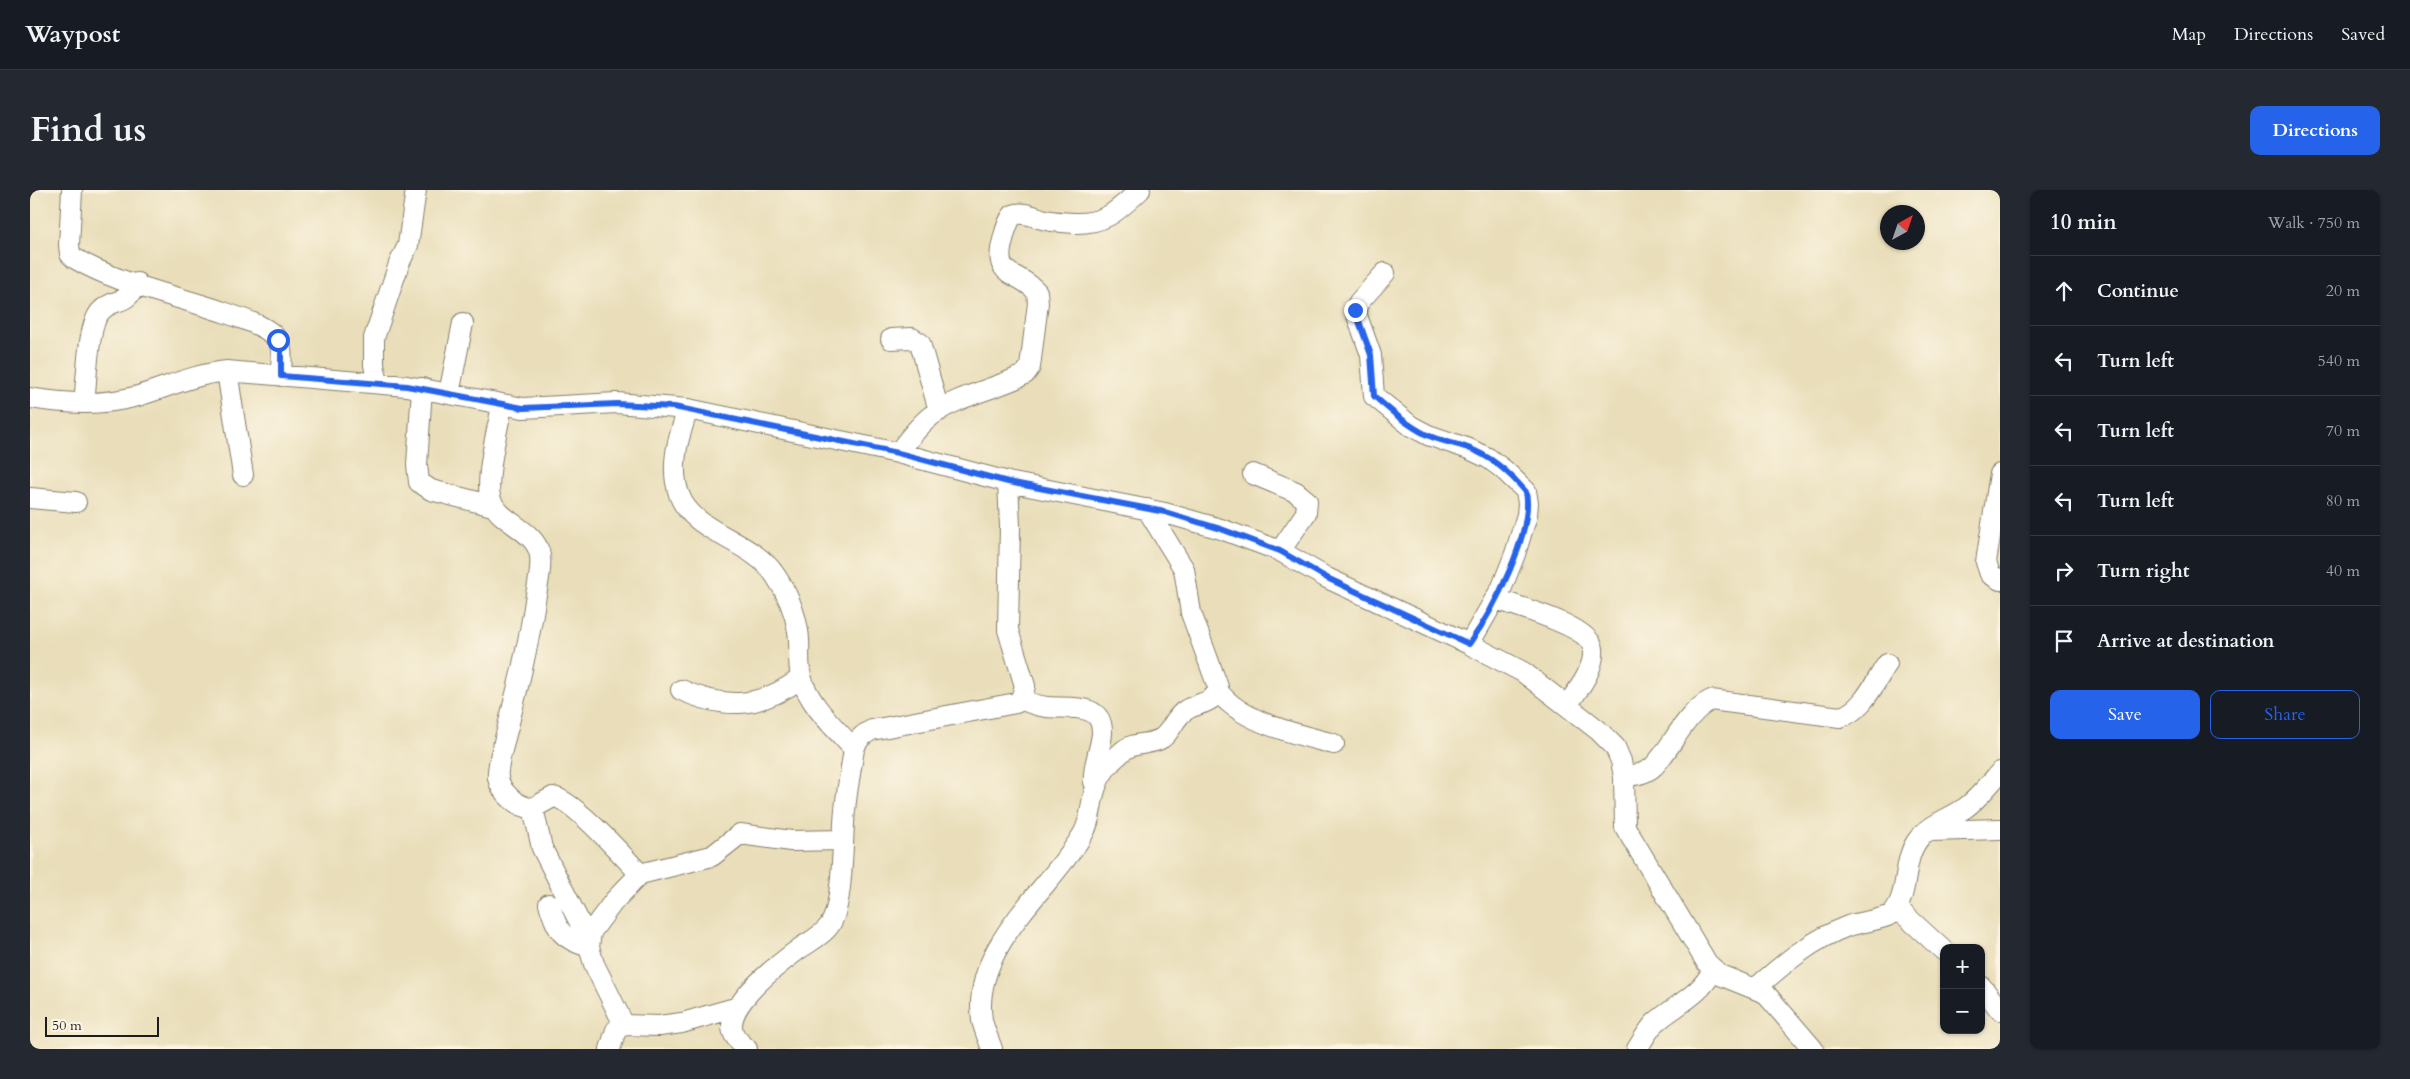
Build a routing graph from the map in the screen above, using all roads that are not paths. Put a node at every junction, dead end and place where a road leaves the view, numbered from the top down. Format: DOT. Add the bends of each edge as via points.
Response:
graph roads {
  1 [pos="72,190"];
  2 [pos="416,190"];
  3 [pos="1140,190"];
  4 [pos="1385,273"];
  5 [pos="137,283"];
  6 [pos="463,323"];
  7 [pos="891,339"];
  8 [pos="227,371"];
  9 [pos="281,376"];
  10 [pos="378,383"];
  11 [pos="422,388"];
  12 [pos="449,394"];
  13 [pos="30,398"];
  14 [pos="84,402"];
  15 [pos="502,406"];
  16 [pos="688,409"];
  17 [pos="939,411"];
  18 [pos="898,453"];
  19 [pos="1253,474"];
  20 [pos="2000,474"];
  21 [pos="243,475"];
  22 [pos="1008,482"];
  23 [pos="30,498"];
  24 [pos="76,502"];
  25 [pos="493,506"];
  26 [pos="1147,508"];
  27 [pos="1280,551"];
  28 [pos="2000,580"];
  29 [pos="1496,599"];
  30 [pos="1469,644"];
  31 [pos="1887,664"];
  32 [pos="801,678"];
  33 [pos="681,690"];
  34 [pos="1218,691"];
  35 [pos="1021,699"];
  36 [pos="1567,705"];
  37 [pos="1334,744"];
  38 [pos="854,749"];
  39 [pos="2000,772"];
  40 [pos="1624,777"];
  41 [pos="1095,788"];
  42 [pos="533,808"];
  43 [pos="2000,828"];
  44 [pos="1926,831"];
  45 [pos="842,840"];
  46 [pos="640,874"];
  47 [pos="549,904"];
  48 [pos="1897,908"];
  49 [pos="589,943"];
  50 [pos="1940,947"];
  51 [pos="1712,970"];
  52 [pos="1756,988"];
  53 [pos="1983,989"];
  54 [pos="738,1007"];
  55 [pos="2000,1010"];
  56 [pos="624,1025"];
  57 [pos="739,1046"];
  58 [pos="610,1049"];
  59 [pos="992,1049"];
  60 [pos="1637,1049"];
  61 [pos="1813,1049"];
  1 -- 5 [label="street" via="70,254"];
  2 -- 10 [label="street" via="408,245 374,338"];
  3 -- 17 [label="street" via="1111,216 1087,223 1048,221 1022,213 1013,215 1008,221 999,259 1003,269 1036,292 1038,303 1030,367 1020,377"];
  4 -- 29 [label="street" via="1355,310 1371,355 1374,396 1411,426 1488,458 1526,492 1527,514"];
  5 -- 9 [label="street" via="240,318 272,335 281,348"];
  5 -- 14 [label="street" via="130,296 105,307 94,320"];
  6 -- 12 [label="street"];
  7 -- 17 [label="street" via="912,338 920,343"];
  8 -- 9 [label="street"];
  8 -- 14 [label="street" via="206,373 137,396"];
  8 -- 21 [label="street"];
  9 -- 10 [label="street"];
  10 -- 11 [label="street"];
  11 -- 12 [label="street"];
  11 -- 25 [label="street" via="417,464 419,482 430,490"];
  12 -- 15 [label="street"];
  13 -- 14 [label="street"];
  15 -- 16 [label="street" via="556,408 624,404"];
  15 -- 25 [label="street" via="489,488"];
  16 -- 18 [label="street"];
  16 -- 32 [label="street" via="675,457 678,493 689,513 752,552 775,575 790,603 798,631"];
  17 -- 18 [label="street" via="923,423"];
  18 -- 22 [label="street"];
  19 -- 27 [label="street" via="1296,492 1307,501 1306,513"];
  20 -- 28 [label="street" via="1986,562 1990,574"];
  22 -- 26 [label="street"];
  22 -- 35 [label="street" via="1008,630 1026,686"];
  23 -- 24 [label="street"];
  25 -- 42 [label="street" via="535,544 541,558 531,630 498,771 500,785 509,797 520,805"];
  26 -- 27 [label="street" via="1221,529"];
  26 -- 34 [label="street" via="1184,569 1191,613"];
  27 -- 30 [label="street" via="1327,578"];
  29 -- 30 [label="street"];
  29 -- 36 [label="street" via="1580,631 1590,640 1593,648 1589,669"];
  30 -- 36 [label="street" via="1523,672"];
  31 -- 40 [label="street" via="1860,704 1848,715 1840,717 1711,700 1700,708 1654,766"];
  32 -- 33 [label="street" via="779,692 743,704 711,702"];
  32 -- 38 [label="street" via="824,715"];
  34 -- 37 [label="street" via="1232,704 1266,724"];
  34 -- 41 [label="street" via="1205,703 1185,710 1163,738 1131,745 1124,750 1105,770"];
  35 -- 38 [label="street" via="1004,706 872,730 863,734"];
  35 -- 41 [label="street" via="1047,707 1085,708 1099,720 1102,733 1093,777"];
  36 -- 40 [label="street" via="1614,747"];
  38 -- 45 [label="street"];
  39 -- 44 [label="street" via="1966,808"];
  40 -- 51 [label="street" via="1625,827"];
  41 -- 59 [label="street" via="1092,812 1084,833 1014,924 991,964 982,998 982,1020"];
  42 -- 46 [label="street" via="553,797 565,802"];
  42 -- 49 [label="street" via="542,848"];
  43 -- 44 [label="street"];
  44 -- 48 [label="street" via="1914,845"];
  45 -- 46 [label="street" via="791,841 738,835 712,856"];
  45 -- 54 [label="street" via="837,906 830,926 767,973"];
  46 -- 49 [label="street" via="595,925"];
  47 -- 49 [label="street" via="561,934 575,943"];
  48 -- 50 [label="street"];
  48 -- 52 [label="street" via="1886,917 1825,936 1799,952"];
  49 -- 56 [label="street" via="594,964"];
  51 -- 52 [label="street"];
  51 -- 60 [label="street" via="1691,998 1654,1024"];
  52 -- 61 [label="street" via="1774,1002"];
  53 -- 55 [label="street"];
  54 -- 56 [label="street" via="682,1023"];
  54 -- 57 [label="street" via="732,1020 732,1031"];
  56 -- 58 [label="street" via="614,1035"];
}
